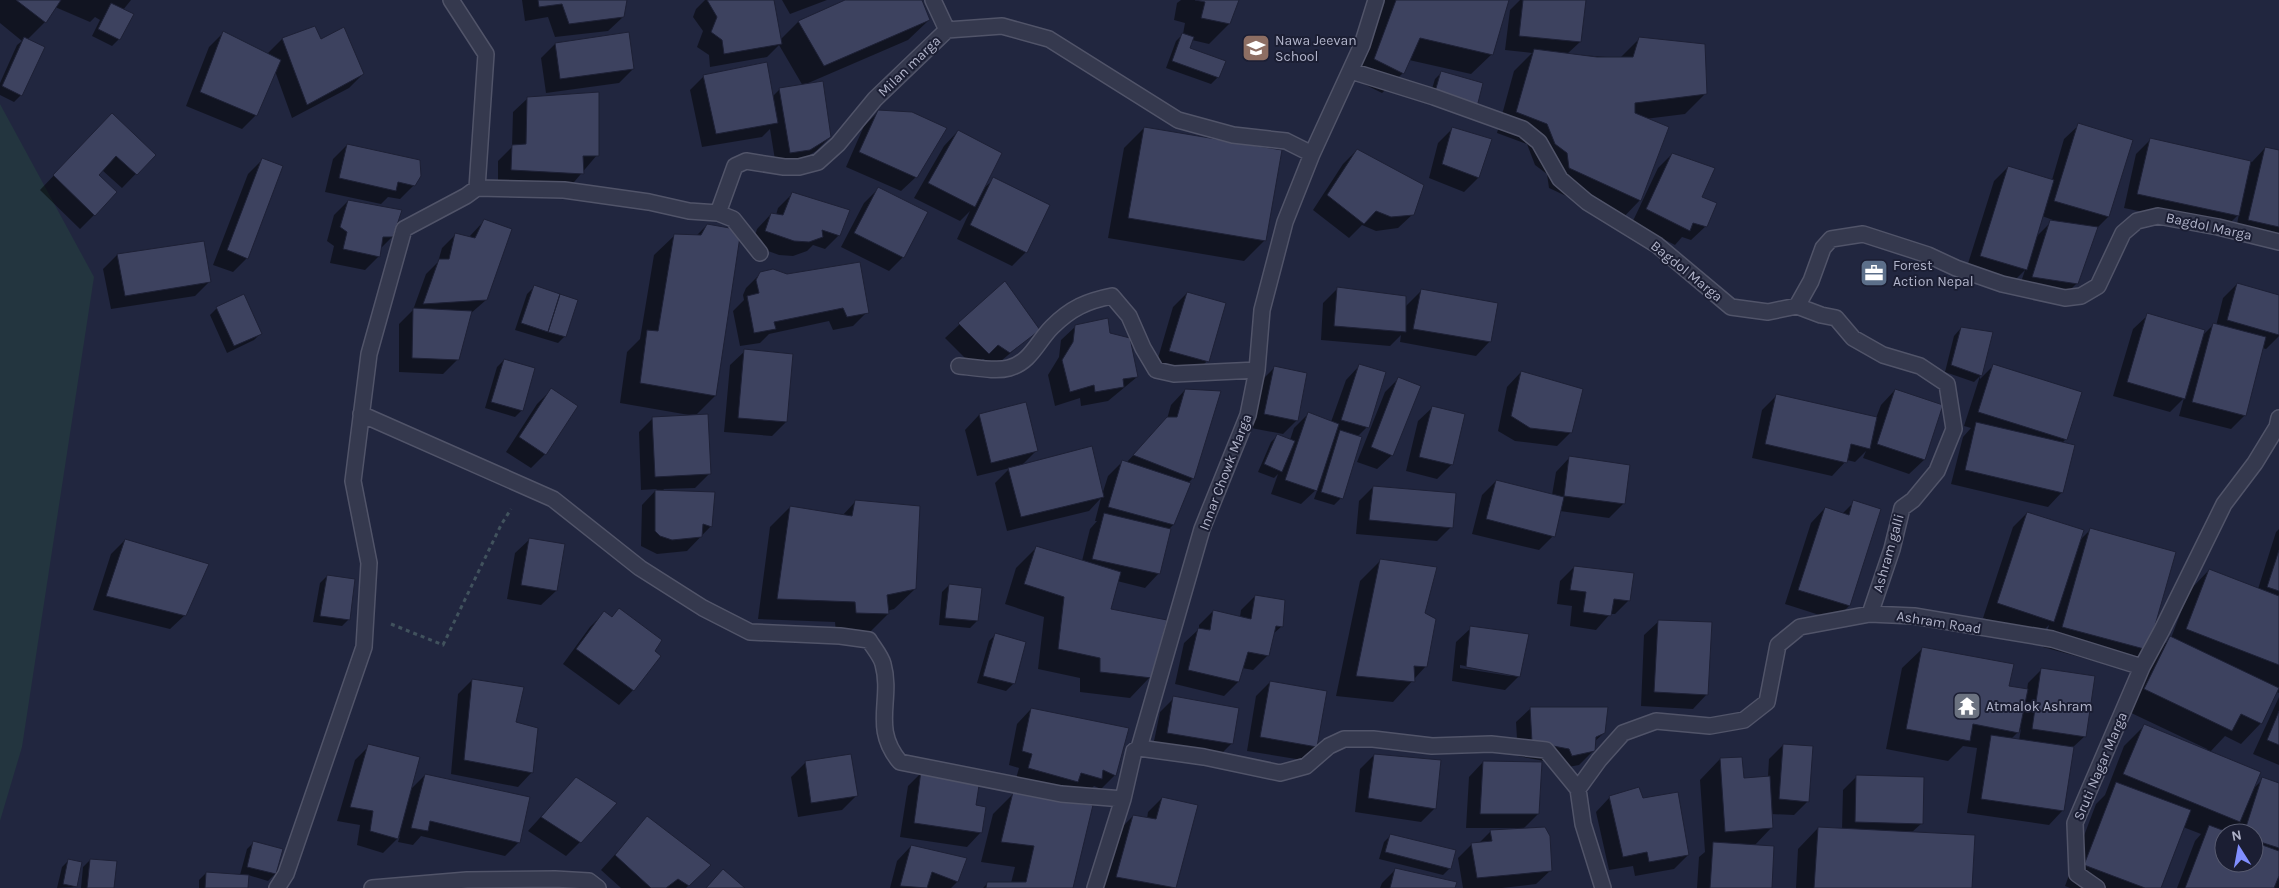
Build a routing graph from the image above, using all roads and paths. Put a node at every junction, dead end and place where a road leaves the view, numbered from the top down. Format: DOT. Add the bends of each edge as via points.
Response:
graph roads {
  1 [pos="451,0"];
  2 [pos="933,0"];
  3 [pos="1376,0"];
  4 [pos="947,30"];
  5 [pos="1351,71"];
  6 [pos="1312,154"];
  7 [pos="476,188"];
  8 [pos="718,213"];
  9 [pos="2279,242"];
  10 [pos="760,253"];
  11 [pos="1797,306"];
  12 [pos="959,366"];
  13 [pos="1257,370"];
  14 [pos="361,414"];
  15 [pos="2279,418"];
  16 [pos="517,484"];
  17 [pos="366,614"];
  18 [pos="1870,614"];
  19 [pos="2142,667"];
  20 [pos="1139,748"];
  21 [pos="1578,789"];
  22 [pos="1123,799"];
  23 [pos="277,888"];
  24 [pos="372,888"];
  25 [pos="598,888"];
  26 [pos="1095,888"];
  27 [pos="1603,888"];
  28 [pos="2097,888"];
  1 -- 7 [label="street" via="486,54"];
  2 -- 4 [label="street"];
  3 -- 5 [label="street, Innar Chowk Marga"];
  4 -- 6 [label="street, Milan marga" via="1002,26 1049,39 1178,120 1233,135 1286,142"];
  4 -- 8 [label="street, Milan marga" via="875,99 838,144 818,162 792,167 746,161 735,166"];
  5 -- 6 [label="street, Innar Chowk Marga"];
  5 -- 11 [label="street, Bagdol Marga" via="1523,129 1539,142 1560,179 1567,185 1587,202 1656,245 1731,306 1768,312"];
  6 -- 13 [label="street, Innar Chowk Marga" via="1285,222 1264,301"];
  7 -- 8 [label="street" via="564,190 649,202 689,212"];
  7 -- 14 [label="street" via="404,229 370,354"];
  8 -- 10 [label="street" via="733,218"];
  9 -- 11 [label="street, Bagdol Marga" via="2158,216 2136,221 2124,233 2098,286 2082,296 2065,298 2002,284 1928,254 1864,234 1831,239 1823,248 1811,281"];
  11 -- 18 [label="street, Ashram galli" via="1836,318 1853,338 1883,355 1920,366 1947,384 1954,428 1937,472 1902,508"];
  12 -- 13 [label="street" via="1008,369 1029,359 1035,347 1066,315 1088,300 1112,296 1129,316 1156,370 1174,374"];
  13 -- 20 [label="street, Innar Chowk Marga" via="1248,415 1202,529"];
  14 -- 16 [label="street"];
  14 -- 17 [label="street" via="353,481 369,563"];
  15 -- 19 [label="street" via="2255,463 2224,504"];
  16 -- 17 [label="path" via="514,504 443,645"];
  16 -- 22 [label="street" via="553,499 640,568 703,608 750,632 869,640 883,664 888,748 900,762 1061,794"];
  17 -- 23 [label="street" via="364,647 358,666 286,874"];
  18 -- 19 [label="street, Ashram Road" via="1914,616 2052,639"];
  18 -- 21 [label="street, Ashram Road" via="1800,627 1785,639 1778,646 1767,702 1744,720 1710,726 1656,721 1623,733"];
  19 -- 28 [label="street, Sruti Nagar Marga" via="2075,822 2077,874"];
  20 -- 21 [label="street" via="1280,773 1306,766 1328,746 1344,739 1432,746 1491,744 1546,750"];
  20 -- 22 [label="street, Innar Chowk Marga" via="1134,751"];
  21 -- 27 [label="street" via="1583,824"];
  22 -- 26 [label="street, Innar Chowk Marga"];
  24 -- 25 [label="street" via="467,880 555,879 589,881"];
}
